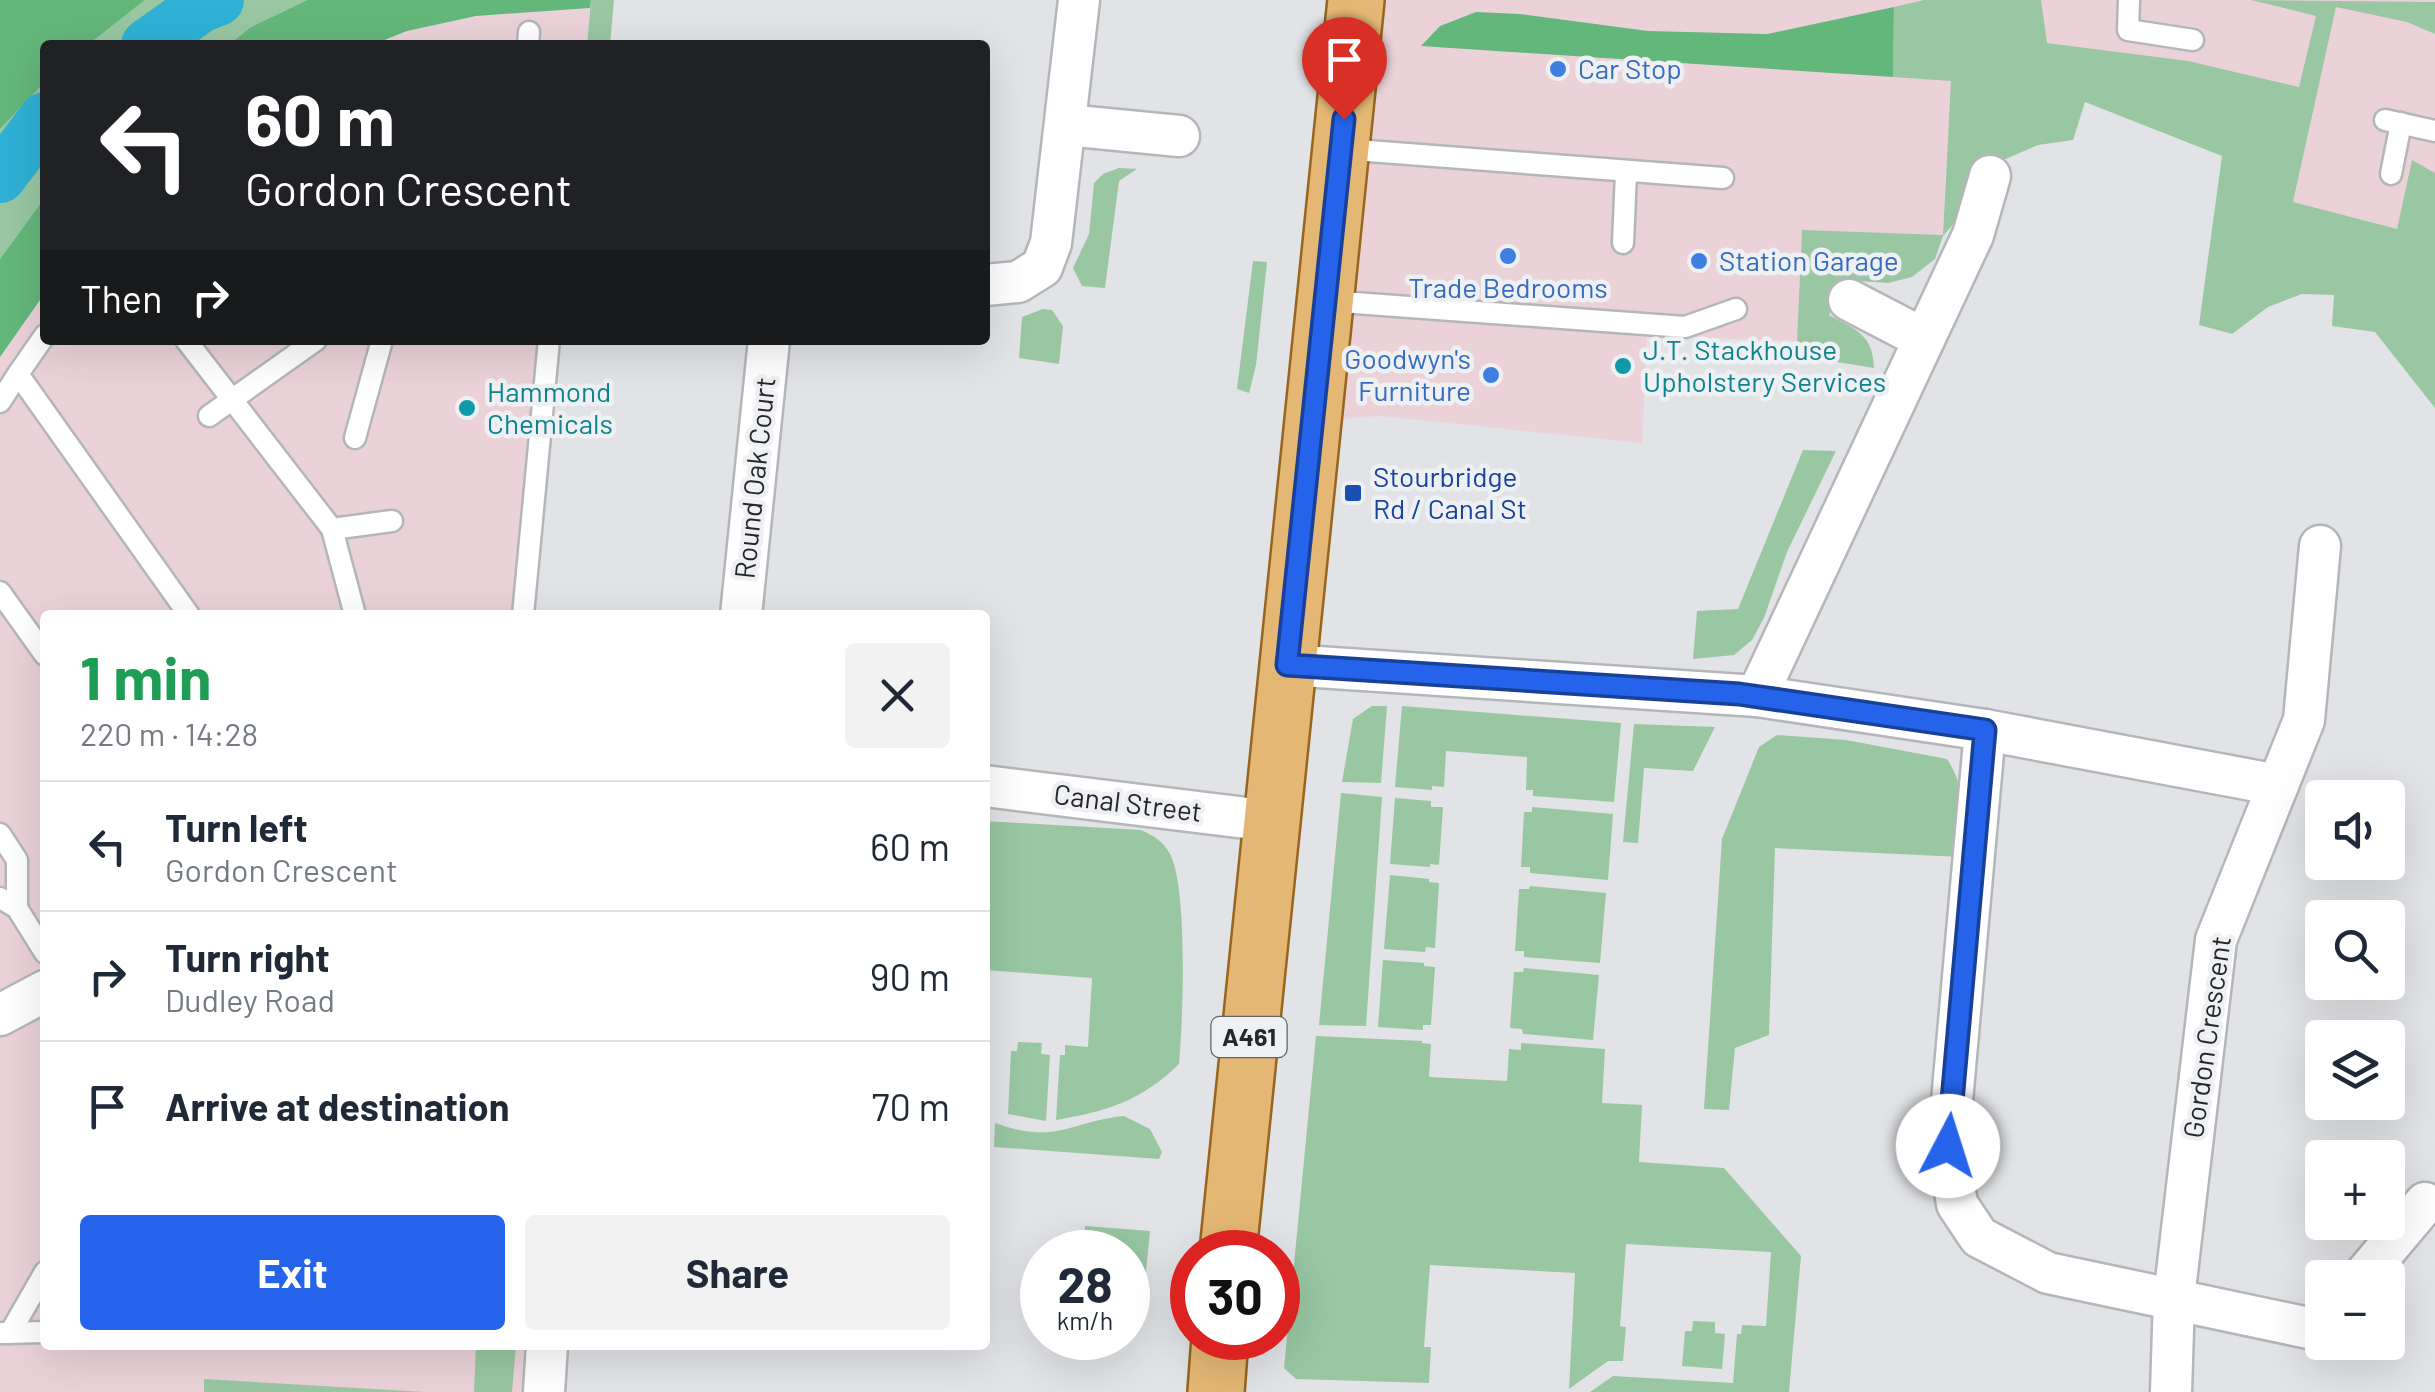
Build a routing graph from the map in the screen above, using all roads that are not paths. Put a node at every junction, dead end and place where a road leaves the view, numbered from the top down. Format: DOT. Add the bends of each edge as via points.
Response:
graph roads {
  1 [pos="1080,0"];
  2 [pos="1356,0"];
  3 [pos="2129,0"];
  4 [pos="2193,40"];
  5 [pos="1066,124"];
  6 [pos="2435,131"];
  7 [pos="1179,136"];
  8 [pos="1340,149"];
  9 [pos="1626,173"];
  10 [pos="2392,174"];
  11 [pos="1990,176"];
  12 [pos="1724,178"];
  13 [pos="1623,243"];
  14 [pos="990,285"];
  15 [pos="1849,300"];
  16 [pos="1324,301"];
  17 [pos="1736,309"];
  18 [pos="1924,339"];
  19 [pos="40,342"];
  20 [pos="190,345"];
  21 [pos="309,345"];
  22 [pos="381,345"];
  23 [pos="549,345"];
  24 [pos="769,345"];
  25 [pos="18,374"];
  26 [pos="232,400"];
  27 [pos="0,402"];
  28 [pos="210,416"];
  29 [pos="356,438"];
  30 [pos="392,521"];
  31 [pos="332,529"];
  32 [pos="2320,546"];
  33 [pos="0,592"];
  34 [pos="184,610"];
  35 [pos="354,610"];
  36 [pos="522,610"];
  37 [pos="741,610"];
  38 [pos="40,649"];
  39 [pos="1287,665"];
  40 [pos="1757,696"];
  41 [pos="1985,730"];
  42 [pos="2278,785"];
  43 [pos="990,787"];
  44 [pos="1270,821"];
  45 [pos="0,834"];
  46 [pos="8,903"];
  47 [pos="40,945"];
  48 [pos="40,994"];
  49 [pos="0,1014"];
  50 [pos="2424,1203"];
  51 [pos="1230,1230"];
  52 [pos="2377,1260"];
  53 [pos="40,1280"];
  54 [pos="2174,1298"];
  55 [pos="2305,1327"];
  56 [pos="40,1332"];
  57 [pos="5,1333"];
  58 [pos="548,1350"];
  59 [pos="1218,1360"];
  60 [pos="544,1392"];
  61 [pos="1216,1392"];
  62 [pos="2171,1392"];
  1 -- 5 [label="street"];
  2 -- 8 [label="main road, A461"];
  3 -- 4 [label="lane" via="2128,30"];
  5 -- 7 [label="street"];
  5 -- 14 [label="street" via="1052,243 1042,267 1018,282"];
  6 -- 10 [label="lane" via="2393,122"];
  8 -- 9 [label="lane"];
  8 -- 16 [label="main road, A461"];
  9 -- 12 [label="lane"];
  9 -- 13 [label="lane"];
  11 -- 18 [label="street" via="1973,236"];
  15 -- 18 [label="street"];
  16 -- 17 [label="lane" via="1685,327"];
  16 -- 39 [label="main road, A461"];
  18 -- 40 [label="street"];
  19 -- 25 [label="lane"];
  20 -- 26 [label="lane"];
  21 -- 26 [label="lane"];
  22 -- 29 [label="lane"];
  23 -- 36 [label="lane"];
  24 -- 37 [label="street, Round Oak Court"];
  25 -- 27 [label="lane"];
  25 -- 34 [label="lane" via="117,524"];
  26 -- 28 [label="lane"];
  26 -- 31 [label="lane"];
  30 -- 31 [label="lane"];
  31 -- 35 [label="lane"];
  32 -- 42 [label="street, Gordon Crescent" via="2304,720"];
  33 -- 38 [label="lane"];
  39 -- 40 [label="street"];
  39 -- 44 [label="main road, A461"];
  40 -- 41 [label="street"];
  41 -- 42 [label="street"];
  41 -- 54 [label="street" via="1948,1146 1957,1204 1978,1237 2048,1273"];
  42 -- 54 [label="street, Gordon Crescent" via="2216,940"];
  43 -- 44 [label="street, Canal Street"];
  44 -- 51 [label="main road, A461"];
  45 -- 46 [label="lane" via="17,860"];
  46 -- 47 [label="lane"];
  48 -- 49 [label="street"];
  50 -- 52 [label="street"];
  53 -- 57 [label="lane"];
  54 -- 55 [label="street"];
  54 -- 62 [label="street, Gordon Crescent"];
  56 -- 57 [label="lane"];
  58 -- 60 [label="street"];
  59 -- 61 [label="main road"];
}
